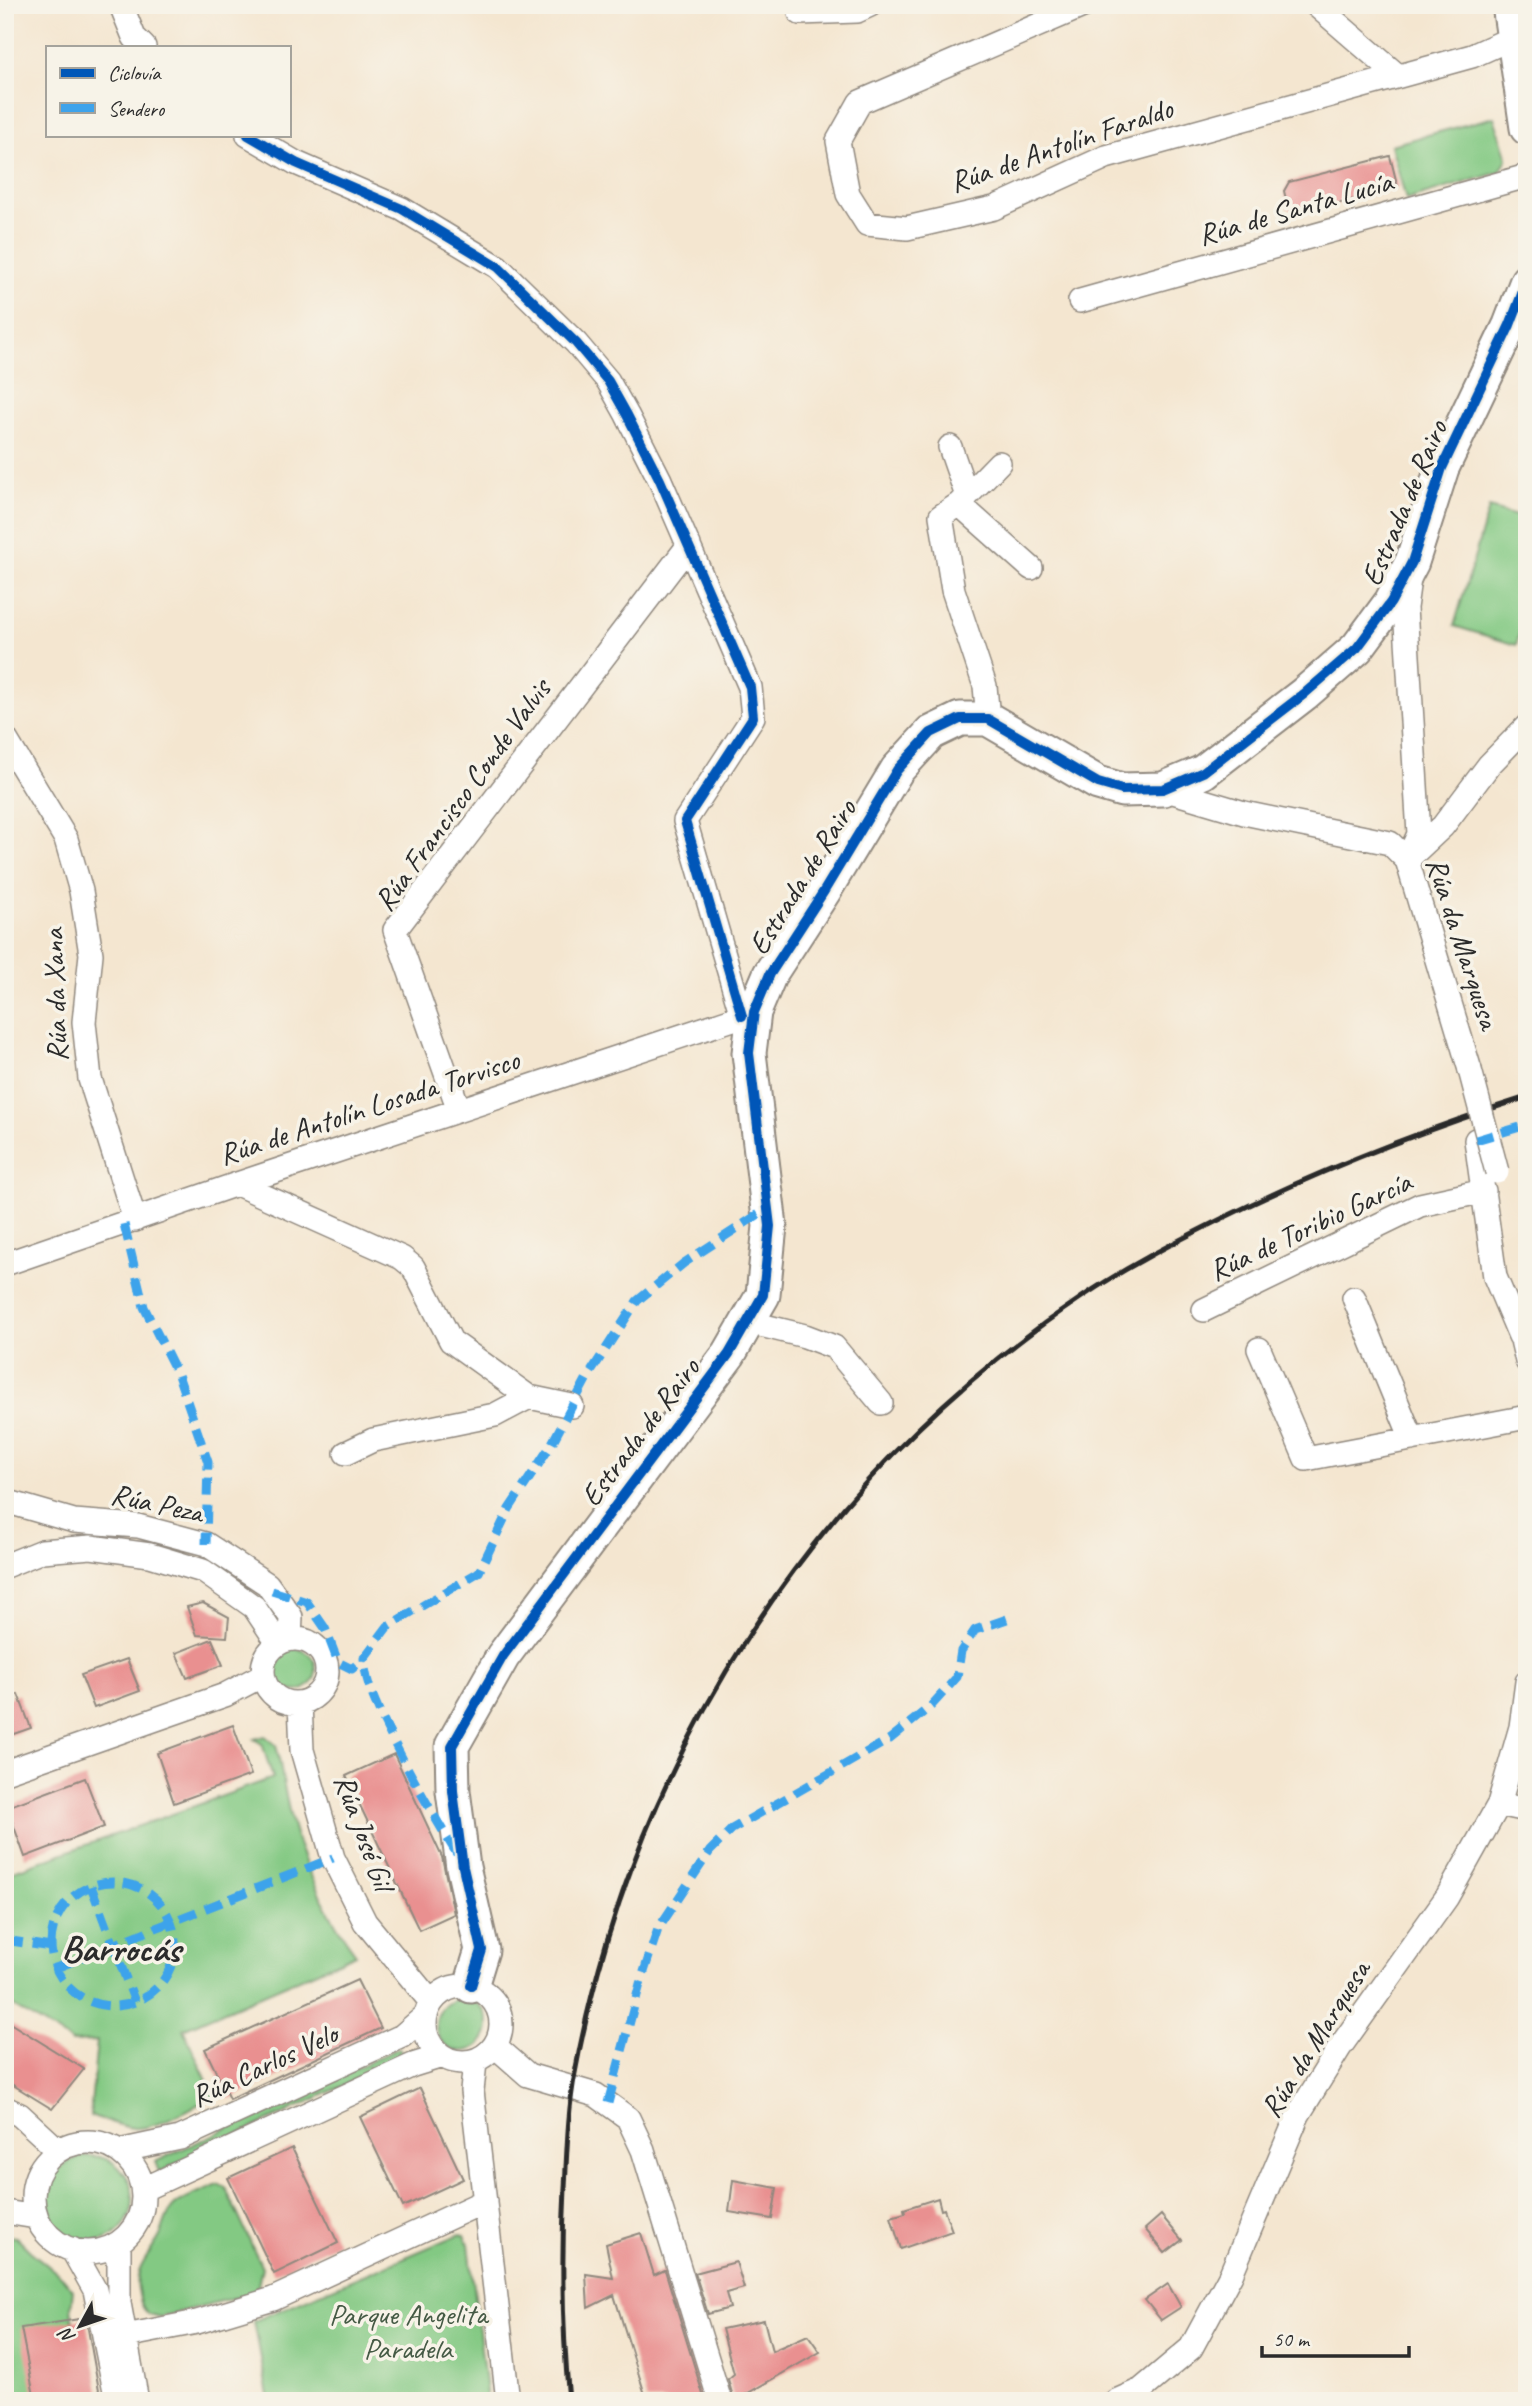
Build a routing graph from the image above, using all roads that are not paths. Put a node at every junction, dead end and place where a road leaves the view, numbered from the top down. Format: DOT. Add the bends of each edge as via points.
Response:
graph roads {
  1 [pos="121,5"];
  2 [pos="870,5"];
  3 [pos="1085,5"];
  4 [pos="1316,5"];
  5 [pos="1509,5"];
  6 [pos="800,13"];
  7 [pos="1513,38"];
  8 [pos="143,46"];
  9 [pos="1398,76"];
  10 [pos="1526,125"];
  11 [pos="250,136"];
  12 [pos="1527,176"];
  13 [pos="1527,281"];
  14 [pos="1080,300"];
  15 [pos="950,447"];
  16 [pos="999,463"];
  17 [pos="963,500"];
  18 [pos="689,545"];
  19 [pos="1412,562"];
  20 [pos="1031,568"];
  21 [pos="988,719"];
  22 [pos="1527,726"];
  23 [pos="5,738"];
  24 [pos="1163,789"];
  25 [pos="1407,860"];
  26 [pos="748,1014"];
  27 [pos="459,1110"];
  28 [pos="1476,1140"];
  29 [pos="237,1184"];
  30 [pos="1484,1191"];
  31 [pos="135,1220"];
  32 [pos="5,1264"];
  33 [pos="1354,1298"];
  34 [pos="1204,1310"];
  35 [pos="748,1322"];
  36 [pos="1520,1336"];
  37 [pos="1259,1349"];
  38 [pos="1527,1361"];
  39 [pos="529,1397"];
  40 [pos="881,1403"];
  41 [pos="572,1406"];
  42 [pos="1527,1417"];
  43 [pos="1412,1439"];
  44 [pos="346,1453"];
  45 [pos="5,1502"];
  46 [pos="5,1566"];
  47 [pos="284,1641"];
  48 [pos="263,1675"];
  49 [pos="1527,1682"];
  50 [pos="300,1703"];
  51 [pos="5,1772"];
  52 [pos="1499,1804"];
  53 [pos="1527,1810"];
  54 [pos="471,1986"];
  55 [pos="428,2009"];
  56 [pos="495,2046"];
  57 [pos="442,2056"];
  58 [pos="475,2062"];
  59 [pos="5,2108"];
  60 [pos="58,2150"];
  61 [pos="119,2151"];
  62 [pos="144,2189"];
  63 [pos="485,2201"];
  64 [pos="5,2212"];
  65 [pos="36,2217"];
  66 [pos="119,2243"];
  67 [pos="72,2249"];
  68 [pos="125,2336"];
  69 [pos="117,2401"];
  70 [pos="137,2401"];
  71 [pos="508,2401"];
  72 [pos="720,2401"];
  73 [pos="1116,2401"];
  1 -- 8 [label="street" via="134,37"];
  2 -- 6 [label="street" via="857,11"];
  3 -- 9 [label="street, Rúa de Antolín Faraldo" via="860,102 838,141 848,194 867,224 907,228 994,208 1106,157"];
  4 -- 9 [label="street"];
  5 -- 7 [label="street"];
  7 -- 9 [label="street, Rúa de Antolín Faraldo" via="1472,56"];
  7 -- 10 [label="street"];
  11 -- 18 [label="street" via="296,163 401,209 498,267 608,381"];
  12 -- 14 [label="street, Rúa de Santa Lucía"];
  13 -- 19 [label="street, Estrada de Rairo" via="1442,468"];
  15 -- 17 [label="street"];
  16 -- 17 [label="street"];
  17 -- 20 [label="street"];
  17 -- 21 [label="street" via="941,516 953,590 985,687"];
  18 -- 26 [label="street" via="750,687 753,717 685,821"];
  18 -- 27 [label="street, Rúa Francisco Conde Valvis" via="396,930"];
  19 -- 24 [label="street, Estrada de Rairo" via="1391,602 1357,648 1203,772"];
  19 -- 25 [label="street" via="1405,608 1419,834"];
  21 -- 24 [label="street, Estrada de Rairo" via="1098,783 1122,790"];
  21 -- 26 [label="street, Estrada de Rairo" via="960,719 931,733 897,769"];
  22 -- 25 [label="street" via="1489,765 1443,826"];
  23 -- 31 [label="street, Rúa da Xana" via="65,839 81,891 91,954 84,1023 90,1079"];
  24 -- 25 [label="street, Rúa da Marquesa" via="1244,813 1390,843"];
  25 -- 36 [label="street, Rúa da Marquesa, bridge" via="1497,1172"];
  26 -- 27 [label="street, Rúa de Antolín Losada Torvisco"];
  26 -- 35 [label="street, Estrada de Rairo" via="770,1226 763,1296"];
  27 -- 29 [label="street, Rúa de Antolín Losada Torvisco"];
  28 -- 30 [label="street, Rúa da Marquesa"];
  29 -- 31 [label="street, Rúa de Antolín Losada Torvisco"];
  29 -- 39 [label="street" via="402,1258 413,1267 451,1342"];
  30 -- 34 [label="street, Rúa de Toribio García" via="1420,1205"];
  30 -- 36 [label="street, Rúa da Marquesa" via="1495,1277"];
  31 -- 32 [label="street, Rúa de Antolín Losada Torvisco"];
  33 -- 43 [label="street"];
  35 -- 40 [label="street" via="834,1347"];
  35 -- 54 [label="street, Estrada de Rairo" via="721,1365 503,1656 452,1746 463,1867 482,1950"];
  36 -- 38 [label="street, Rúa da Marquesa"];
  37 -- 43 [label="street" via="1306,1459"];
  39 -- 41 [label="street"];
  39 -- 44 [label="street" via="495,1415 373,1440"];
  42 -- 43 [label="street"];
  45 -- 47 [label="street, Rúa Peza" via="74,1521 138,1526 206,1544 267,1584 291,1617"];
  46 -- 47 [label="street" via="42,1551 91,1547 150,1555 203,1571 254,1607"];
  47 -- 48 [label="street" via="269,1651"];
  47 -- 50 [label="street" via="302,1639 314,1644 327,1666 321,1690"];
  48 -- 50 [label="street" via="276,1696"];
  48 -- 51 [label="street" via="225,1695"];
  49 -- 52 [label="street, Rúa da Marquesa" via="1521,1727"];
  50 -- 55 [label="street, Rúa José Gil" via="302,1750 333,1858 365,1922"];
  52 -- 53 [label="street"];
  52 -- 73 [label="street, Rúa da Marquesa" via="1447,1897 1340,2047 1298,2115 1231,2274 1191,2348 1141,2390"];
  54 -- 55 [label="street" via="442,1992"];
  54 -- 56 [label="street" via="485,1992 501,2017"];
  55 -- 57 [label="street" via="425,2031"];
  55 -- 61 [label="street, Rúa Carlos Velo" via="402,2036 180,2138"];
  56 -- 58 [label="street"];
  56 -- 72 [label="street" via="528,2075 596,2095 628,2118 643,2150"];
  57 -- 58 [label="street" via="455,2062"];
  57 -- 62 [label="street, Rúa Carlos Velo" via="413,2065"];
  58 -- 63 [label="street" via="472,2091"];
  59 -- 60 [label="street" via="20,2115"];
  60 -- 61 [label="street" via="78,2142 100,2142"];
  60 -- 65 [label="street" via="34,2185"];
  61 -- 62 [label="street" via="135,2166"];
  62 -- 66 [label="street" via="143,2207 134,2228"];
  63 -- 68 [label="street" via="273,2299 197,2322"];
  63 -- 71 [label="street"];
  64 -- 65 [label="street"];
  65 -- 67 [label="street" via="53,2239"];
  66 -- 67 [label="street" via="98,2251"];
  66 -- 68 [label="street" via="118,2286"];
  67 -- 69 [label="street" via="95,2290"];
  68 -- 70 [label="street"];
}
